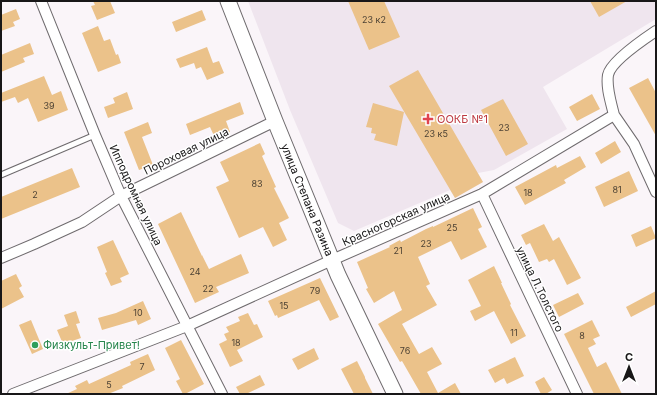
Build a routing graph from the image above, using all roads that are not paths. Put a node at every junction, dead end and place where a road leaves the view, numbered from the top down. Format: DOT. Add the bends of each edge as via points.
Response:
graph roads {
  1 [pos="41,1"];
  2 [pos="228,1"];
  3 [pos="656,31"];
  4 [pos="614,115"];
  5 [pos="275,121"];
  6 [pos="95,136"];
  7 [pos="1,175"];
  8 [pos="656,192"];
  9 [pos="482,194"];
  10 [pos="121,196"];
  11 [pos="1,258"];
  12 [pos="332,260"];
  13 [pos="187,326"];
  14 [pos="13,394"];
  15 [pos="222,394"];
  16 [pos="395,394"];
  17 [pos="577,394"];
  1 -- 6 [label="street, Ипподромная улица"];
  2 -- 5 [label="main road, улица Степана Разина"];
  3 -- 4 [label="street" via="618,60 608,74 608,93"];
  4 -- 8 [label="street" via="634,144"];
  4 -- 9 [label="street, Красногорская улица"];
  5 -- 10 [label="street, Пороховая улица"];
  5 -- 12 [label="main road, улица Степана Разина"];
  6 -- 7 [label="lane"];
  6 -- 10 [label="street, Ипподромная улица"];
  9 -- 12 [label="street, Красногорская улица"];
  9 -- 17 [label="street, улица Л.Толстого"];
  10 -- 11 [label="street, Пороховая улица" via="82,222"];
  10 -- 13 [label="street, Ипподромная улица"];
  12 -- 13 [label="street, Красногорская улица"];
  12 -- 16 [label="main road, улица Степана Разина"];
  13 -- 14 [label="street, Красногорская улица"];
  13 -- 15 [label="street, Ипподромная улица"];
}
